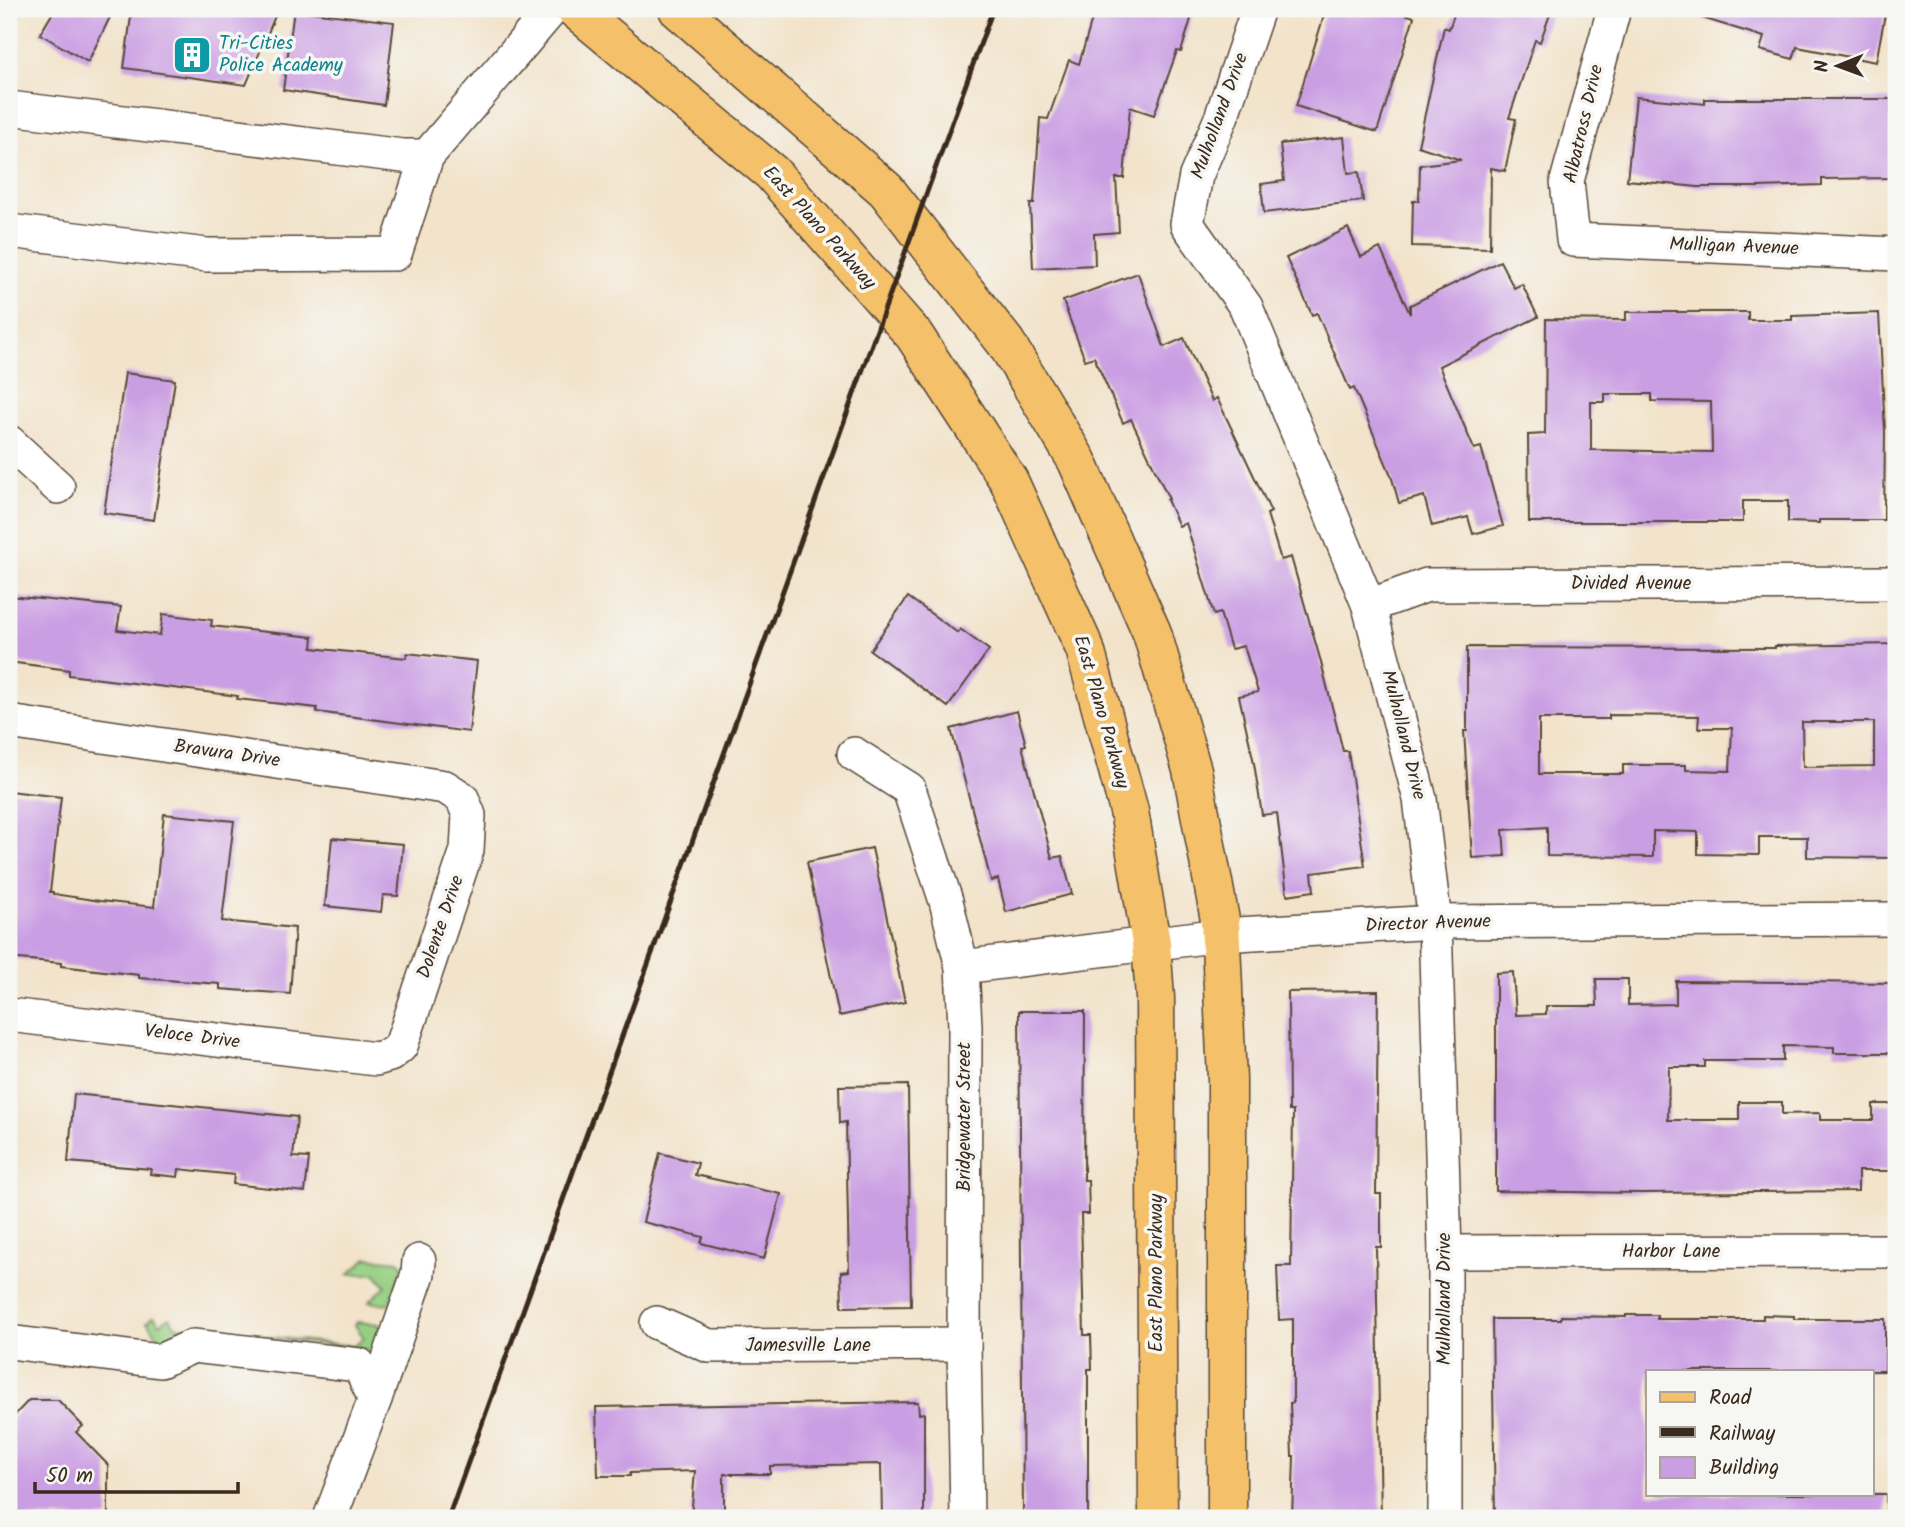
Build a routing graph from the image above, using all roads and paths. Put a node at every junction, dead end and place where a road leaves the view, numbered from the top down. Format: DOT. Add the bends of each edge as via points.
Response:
graph roads {
  1 [pos="552,9"];
  2 [pos="575,9"];
  3 [pos="678,9"];
  4 [pos="1258,9"];
  5 [pos="1614,9"];
  6 [pos="9,108"];
  7 [pos="427,156"];
  8 [pos="9,231"];
  9 [pos="1573,240"];
  10 [pos="1896,254"];
  11 [pos="9,442"];
  12 [pos="58,487"];
  13 [pos="1896,583"];
  14 [pos="1369,606"];
  15 [pos="9,722"];
  16 [pos="854,754"];
  17 [pos="445,787"];
  18 [pos="1896,919"];
  19 [pos="1435,922"];
  20 [pos="1220,935"];
  21 [pos="1151,943"];
  22 [pos="962,967"];
  23 [pos="9,1015"];
  24 [pos="376,1059"];
  25 [pos="1896,1251"];
  26 [pos="1445,1252"];
  27 [pos="419,1261"];
  28 [pos="657,1322"];
  29 [pos="9,1342"];
  30 [pos="964,1344"];
  31 [pos="375,1399"];
  32 [pos="331,1518"];
  33 [pos="967,1518"];
  34 [pos="1158,1518"];
  35 [pos="1227,1518"];
  36 [pos="1445,1518"];
  1 -- 7 [label="street"];
  2 -- 21 [label="main road, East Plano Parkway" via="772,173 914,335 1009,481 1085,649 1129,811"];
  3 -- 20 [label="main road" via="886,190 1006,343 1077,461 1152,632 1192,770"];
  4 -- 14 [label="street, Mulholland Drive" via="1196,176 1187,224 1246,307"];
  5 -- 9 [label="street, Albatross Drive" via="1567,181"];
  6 -- 7 [label="street"];
  7 -- 8 [label="street" via="395,254 207,256"];
  9 -- 10 [label="street, Mulligan Avenue"];
  11 -- 12 [label="street"];
  13 -- 14 [label="street, Divided Avenue" via="1427,585"];
  14 -- 19 [label="street, Mulholland Drive" via="1420,799"];
  15 -- 17 [label="street, Bravura Drive"];
  16 -- 22 [label="street, Bridgewater Street" via="909,789"];
  17 -- 24 [label="street, Dolente Drive" via="462,798 469,815 467,850 401,1046"];
  18 -- 19 [label="street, Director Avenue"];
  19 -- 20 [label="street, Director Avenue"];
  19 -- 26 [label="street, Mulholland Drive"];
  20 -- 21 [label="street, Director Avenue"];
  20 -- 35 [label="main road" via="1227,1080"];
  21 -- 22 [label="street, Director Avenue"];
  21 -- 34 [label="main road, East Plano Parkway"];
  22 -- 30 [label="street, Bridgewater Street"];
  23 -- 24 [label="street, Veloce Drive"];
  25 -- 26 [label="street, Harbor Lane"];
  26 -- 36 [label="street, Mulholland Drive"];
  27 -- 31 [label="street"];
  28 -- 30 [label="street, Jamesville Lane" via="709,1346"];
  29 -- 31 [label="street" via="160,1361 193,1346 359,1365"];
  30 -- 33 [label="street, Bridgewater Street"];
  31 -- 32 [label="street"];
}
